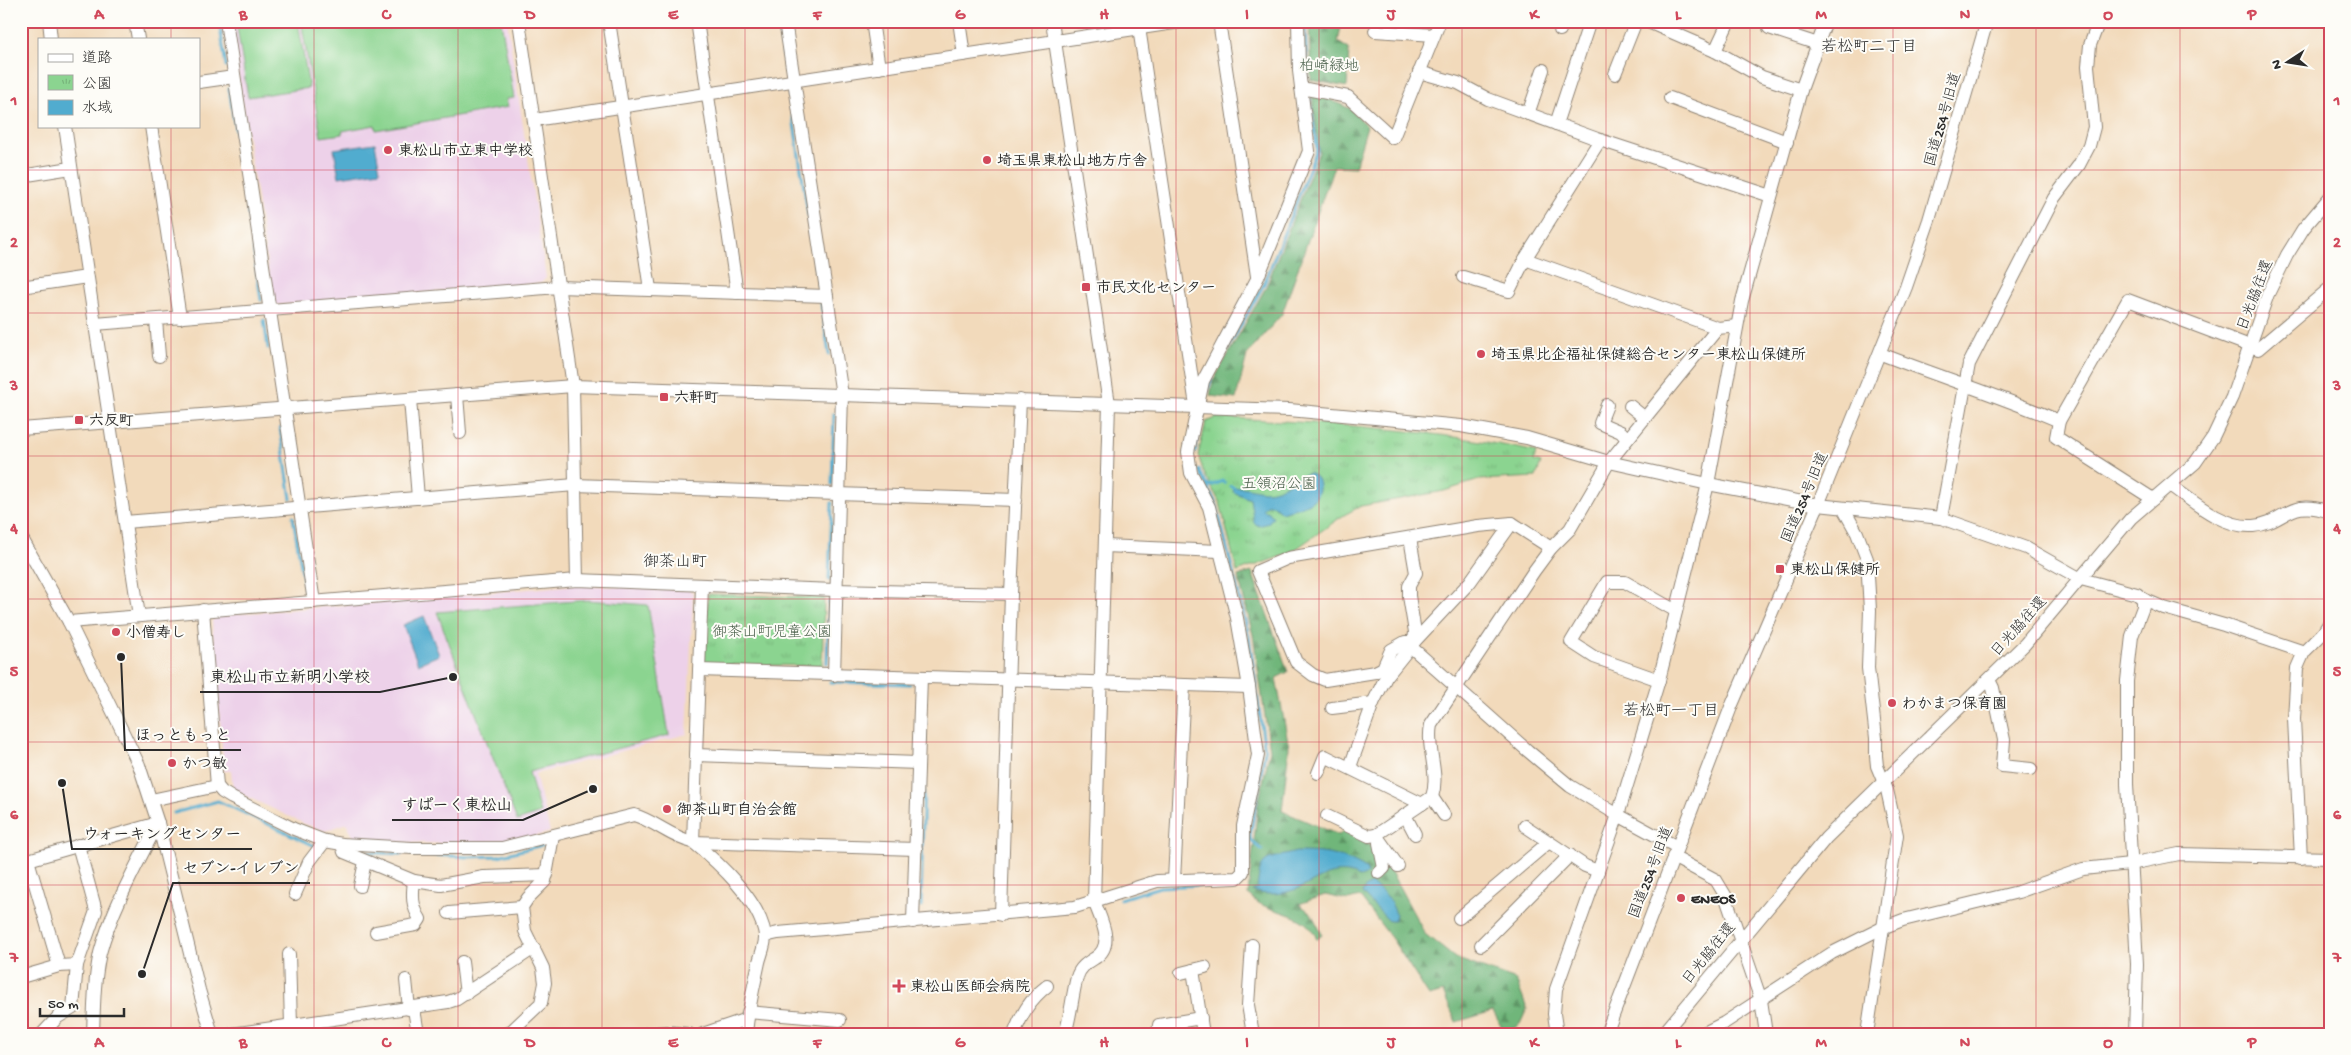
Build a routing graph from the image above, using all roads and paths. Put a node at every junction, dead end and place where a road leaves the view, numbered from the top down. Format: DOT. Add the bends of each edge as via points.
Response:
graph roads {
  1 [pos="49,21"];
  2 [pos="135,21"];
  3 [pos="226,21"];
  4 [pos="518,21"];
  5 [pos="609,21"];
  6 [pos="697,21"];
  7 [pos="785,21"];
  8 [pos="872,21"];
  9 [pos="959,21"];
  10 [pos="1052,21"];
  11 [pos="1187,21"];
  12 [pos="1219,21"];
  13 [pos="1298,21"];
  14 [pos="1440,21"];
  15 [pos="1590,21"];
  16 [pos="1636,21"];
  17 [pos="1646,21"];
  18 [pos="1729,21"];
  19 [pos="1826,21"];
  20 [pos="1987,21"];
  21 [pos="2099,21"];
  22 [pos="1138,25"];
  23 [pos="1769,28"];
  24 [pos="1374,31"];
  25 [pos="1434,35"];
  26 [pos="51,38"];
  27 [pos="138,38"];
  28 [pos="1055,41"];
  29 [pos="1818,44"];
  30 [pos="1715,51"];
  31 [pos="964,55"];
  32 [pos="879,68"];
  33 [pos="1543,70"];
  34 [pos="1419,72"];
  35 [pos="1615,74"];
  36 [pos="234,76"];
  37 [pos="794,81"];
  38 [pos="200,82"];
  39 [pos="1301,88"];
  40 [pos="1801,90"];
  41 [pos="708,94"];
  42 [pos="1670,98"];
  43 [pos="622,107"];
  44 [pos="1528,114"];
  45 [pos="534,120"];
  46 [pos="1556,124"];
  47 [pos="64,128"];
  48 [pos="151,128"];
  49 [pos="1600,140"];
  50 [pos="1787,142"];
  51 [pos="71,168"];
  52 [pos="21,176"];
  53 [pos="1771,196"];
  54 [pos="2330,197"];
  55 [pos="1525,259"];
  56 [pos="87,277"];
  57 [pos="1258,277"];
  58 [pos="1463,277"];
  59 [pos="558,286"];
  60 [pos="21,287"];
  61 [pos="2330,288"];
  62 [pos="650,289"];
  63 [pos="738,293"];
  64 [pos="827,296"];
  65 [pos="270,311"];
  66 [pos="180,318"];
  67 [pos="156,320"];
  68 [pos="95,324"];
  69 [pos="1737,326"];
  70 [pos="1718,328"];
  71 [pos="2252,346"];
  72 [pos="1881,354"];
  73 [pos="159,356"];
  74 [pos="1965,384"];
  75 [pos="573,386"];
  76 [pos="457,395"];
  77 [pos="842,395"];
  78 [pos="410,399"];
  79 [pos="1020,400"];
  80 [pos="1110,404"];
  81 [pos="1607,405"];
  82 [pos="1630,406"];
  83 [pos="1196,407"];
  84 [pos="285,409"];
  85 [pos="1645,418"];
  86 [pos="2059,421"];
  87 [pos="109,423"];
  88 [pos="21,429"];
  89 [pos="460,432"];
  90 [pos="1627,440"];
  91 [pos="1609,462"];
  92 [pos="1708,484"];
  93 [pos="575,485"];
  94 [pos="2171,486"];
  95 [pos="840,495"];
  96 [pos="418,498"];
  97 [pos="2153,499"];
  98 [pos="1016,500"];
  99 [pos="1818,505"];
  100 [pos="300,507"];
  101 [pos="1843,508"];
  102 [pos="2330,512"];
  103 [pos="1941,518"];
  104 [pos="125,522"];
  105 [pos="1512,524"];
  106 [pos="21,537"];
  107 [pos="1410,538"];
  108 [pos="1105,546"];
  109 [pos="1551,548"];
  110 [pos="1219,551"];
  111 [pos="2080,579"];
  112 [pos="576,580"];
  113 [pos="702,585"];
  114 [pos="835,590"];
  115 [pos="1011,594"];
  116 [pos="2143,599"];
  117 [pos="314,602"];
  118 [pos="203,610"];
  119 [pos="1676,611"];
  120 [pos="139,616"];
  121 [pos="69,622"];
  122 [pos="2330,622"];
  123 [pos="1412,644"];
  124 [pos="2304,652"];
  125 [pos="699,670"];
  126 [pos="834,675"];
  127 [pos="921,677"];
  128 [pos="1009,680"];
  129 [pos="1660,680"];
  130 [pos="1989,680"];
  131 [pos="1100,683"];
  132 [pos="1184,685"];
  133 [pos="1249,687"];
  134 [pos="1457,688"];
  135 [pos="1373,703"];
  136 [pos="1332,708"];
  137 [pos="696,755"];
  138 [pos="918,763"];
  139 [pos="1350,767"];
  140 [pos="2032,769"];
  141 [pos="1318,773"];
  142 [pos="1884,782"];
  143 [pos="217,786"];
  144 [pos="151,800"];
  145 [pos="1427,801"];
  146 [pos="1405,815"];
  147 [pos="1444,815"];
  148 [pos="1618,815"];
  149 [pos="1327,816"];
  150 [pos="158,823"];
  151 [pos="1525,826"];
  152 [pos="1415,834"];
  153 [pos="553,836"];
  154 [pos="1378,836"];
  155 [pos="325,841"];
  156 [pos="693,842"];
  157 [pos="1549,842"];
  158 [pos="342,844"];
  159 [pos="78,845"];
  160 [pos="916,849"];
  161 [pos="1675,852"];
  162 [pos="1570,855"];
  163 [pos="2301,858"];
  164 [pos="2330,858"];
  165 [pos="24,861"];
  166 [pos="365,862"];
  167 [pos="2130,864"];
  168 [pos="1398,866"];
  169 [pos="1598,871"];
  170 [pos="1379,873"];
  171 [pos="547,875"];
  172 [pos="1174,880"];
  173 [pos="414,881"];
  174 [pos="360,886"];
  175 [pos="295,894"];
  176 [pos="1094,902"];
  177 [pos="522,907"];
  178 [pos="449,912"];
  179 [pos="1001,914"];
  180 [pos="1459,918"];
  181 [pos="913,922"];
  182 [pos="1882,928"];
  183 [pos="376,932"];
  184 [pos="765,936"];
  185 [pos="1740,940"];
  186 [pos="1252,945"];
  187 [pos="1481,945"];
  188 [pos="534,948"];
  189 [pos="289,954"];
  190 [pos="462,962"];
  191 [pos="76,965"];
  192 [pos="59,966"];
  193 [pos="1193,970"];
  194 [pos="21,977"];
  195 [pos="406,980"];
  196 [pos="1046,986"];
  197 [pos="466,994"];
  198 [pos="1761,1000"];
  199 [pos="412,1009"];
  200 [pos="748,1015"];
  201 [pos="1201,1018"];
  202 [pos="840,1020"];
  203 [pos="291,1025"];
  204 [pos="42,1034"];
  205 [pos="93,1034"];
  206 [pos="212,1034"];
  207 [pos="232,1034"];
  208 [pos="418,1034"];
  209 [pos="508,1034"];
  210 [pos="644,1034"];
  211 [pos="689,1034"];
  212 [pos="703,1034"];
  213 [pos="746,1034"];
  214 [pos="1014,1034"];
  215 [pos="1065,1034"];
  216 [pos="1158,1034"];
  217 [pos="1203,1034"];
  218 [pos="1253,1034"];
  219 [pos="1557,1034"];
  220 [pos="1606,1034"];
  221 [pos="1663,1034"];
  222 [pos="1702,1034"];
  223 [pos="1766,1034"];
  224 [pos="1867,1034"];
  225 [pos="2134,1034"];
  1 -- 26 [label="street"];
  2 -- 27 [label="street"];
  3 -- 36 [label="street"];
  4 -- 45 [label="street"];
  5 -- 43 [label="street"];
  6 -- 41 [label="street"];
  7 -- 37 [label="street"];
  8 -- 32 [label="street"];
  9 -- 31 [label="street"];
  10 -- 28 [label="street"];
  11 -- 22 [label="street"];
  12 -- 57 [label="street"];
  13 -- 39 [label="street"];
  14 -- 25 [label="street"];
  15 -- 46 [label="street"];
  16 -- 35 [label="street"];
  17 -- 30 [label="street"];
  18 -- 30 [label="street"];
  19 -- 29 [label="street"];
  20 -- 72 [label="street, 国道254号旧道" via="1929,220"];
  21 -- 74 [label="street" via="2090,45 2088,66 2094,127 2089,146 2050,207 1969,364"];
  22 -- 28 [label="street"];
  22 -- 83 [label="street"];
  23 -- 29 [label="street"];
  24 -- 25 [label="street"];
  25 -- 34 [label="street"];
  28 -- 31 [label="street"];
  28 -- 80 [label="street"];
  29 -- 40 [label="street"];
  30 -- 40 [label="street" via="1762,77"];
  31 -- 32 [label="street"];
  32 -- 37 [label="street"];
  33 -- 44 [label="street"];
  34 -- 39 [label="street" via="1393,138 1348,97"];
  34 -- 44 [label="street" via="1458,83"];
  36 -- 38 [label="street"];
  36 -- 65 [label="street"];
  37 -- 41 [label="street"];
  37 -- 64 [label="street"];
  39 -- 57 [label="street" via="1309,151"];
  40 -- 50 [label="street"];
  41 -- 43 [label="street"];
  41 -- 63 [label="street"];
  42 -- 50 [label="street"];
  43 -- 45 [label="street"];
  43 -- 62 [label="street"];
  44 -- 46 [label="street"];
  45 -- 59 [label="street"];
  46 -- 49 [label="street"];
  47 -- 51 [label="street"];
  48 -- 66 [label="street"];
  49 -- 53 [label="street"];
  49 -- 55 [label="street"];
  50 -- 53 [label="street"];
  51 -- 52 [label="street"];
  51 -- 56 [label="street"];
  53 -- 69 [label="street"];
  54 -- 71 [label="street, 日光脇往還" via="2287,255 2268,294"];
  55 -- 58 [label="street" via="1510,291"];
  55 -- 70 [label="street"];
  56 -- 60 [label="street"];
  56 -- 68 [label="street"];
  57 -- 83 [label="street" via="1203,380"];
  59 -- 62 [label="street"];
  59 -- 65 [label="street"];
  59 -- 75 [label="street"];
  61 -- 71 [label="street" via="2258,349"];
  62 -- 63 [label="street"];
  63 -- 64 [label="street"];
  64 -- 77 [label="street"];
  65 -- 66 [label="street"];
  65 -- 84 [label="street"];
  66 -- 67 [label="street"];
  67 -- 68 [label="street"];
  67 -- 73 [label="street"];
  68 -- 87 [label="street"];
  69 -- 70 [label="street"];
  69 -- 92 [label="street"];
  70 -- 85 [label="street"];
  71 -- 86 [label="street" via="2128,300"];
  71 -- 94 [label="street, 日光脇往還" via="2213,437 2195,463"];
  72 -- 74 [label="street"];
  72 -- 99 [label="street, 国道254号旧道"];
  74 -- 86 [label="street"];
  74 -- 103 [label="street"];
  75 -- 76 [label="street"];
  75 -- 77 [label="street"];
  75 -- 93 [label="street"];
  76 -- 78 [label="street"];
  76 -- 89 [label="street"];
  77 -- 79 [label="street"];
  77 -- 95 [label="street"];
  78 -- 84 [label="street"];
  78 -- 96 [label="street"];
  79 -- 80 [label="street"];
  79 -- 98 [label="street"];
  80 -- 83 [label="street"];
  80 -- 108 [label="street"];
  81 -- 90 [label="street" via="1600,423 1621,432"];
  82 -- 85 [label="street"];
  83 -- 91 [label="street" via="1289,410 1461,426 1526,438"];
  83 -- 110 [label="street" via="1188,464 1209,507"];
  84 -- 87 [label="street"];
  84 -- 100 [label="street"];
  85 -- 90 [label="street"];
  86 -- 97 [label="street" via="2056,437"];
  87 -- 88 [label="street"];
  87 -- 104 [label="street"];
  90 -- 91 [label="street"];
  91 -- 92 [label="street"];
  91 -- 109 [label="street" via="1570,528"];
  92 -- 99 [label="street"];
  92 -- 119 [label="street"];
  93 -- 95 [label="street"];
  93 -- 96 [label="street"];
  93 -- 112 [label="street"];
  94 -- 97 [label="street, 日光脇往還"];
  94 -- 102 [label="street" via="2214,515 2237,524 2254,526 2304,506"];
  95 -- 98 [label="street"];
  95 -- 114 [label="street"];
  96 -- 100 [label="street"];
  97 -- 111 [label="street, 日光脇往還" via="2112,538"];
  98 -- 115 [label="street"];
  99 -- 101 [label="street"];
  99 -- 161 [label="street, 国道254号旧道" via="1731,707"];
  100 -- 104 [label="street"];
  100 -- 117 [label="street"];
  101 -- 103 [label="street"];
  101 -- 142 [label="street" via="1867,559 1870,610 1868,668 1877,766"];
  103 -- 111 [label="street" via="2026,548"];
  104 -- 120 [label="street"];
  105 -- 107 [label="street" via="1478,526"];
  105 -- 109 [label="street"];
  105 -- 123 [label="street" via="1470,582"];
  106 -- 121 [label="street"];
  107 -- 123 [label="street" via="1416,573 1408,586 1415,632"];
  107 -- 123 [label="street" via="1288,558 1258,571 1296,662 1318,678 1342,679 1375,672 1383,668 1391,650 1405,642"];
  108 -- 110 [label="street"];
  108 -- 131 [label="street"];
  109 -- 134 [label="street"];
  110 -- 133 [label="street" via="1237,618"];
  111 -- 116 [label="street" via="2137,594"];
  111 -- 130 [label="street, 日光脇往還" via="2025,644"];
  112 -- 113 [label="street"];
  112 -- 117 [label="street"];
  113 -- 114 [label="street"];
  113 -- 125 [label="street"];
  114 -- 115 [label="street"];
  114 -- 126 [label="street"];
  115 -- 128 [label="street"];
  116 -- 124 [label="street"];
  116 -- 167 [label="street" via="2144,607 2132,636 2127,681"];
  117 -- 118 [label="street"];
  118 -- 120 [label="street"];
  118 -- 143 [label="street"];
  119 -- 129 [label="street"];
  119 -- 129 [label="street" via="1624,582 1607,582 1570,642 1594,657"];
  120 -- 121 [label="street"];
  121 -- 144 [label="street" via="139,765"];
  122 -- 124 [label="street"];
  123 -- 134 [label="street"];
  123 -- 135 [label="street" via="1386,677"];
  124 -- 163 [label="street" via="2297,668 2294,719"];
  125 -- 126 [label="street"];
  125 -- 137 [label="street"];
  126 -- 127 [label="street"];
  127 -- 128 [label="street"];
  127 -- 138 [label="street"];
  128 -- 131 [label="street"];
  128 -- 179 [label="street"];
  129 -- 148 [label="street"];
  130 -- 140 [label="street" via="2004,740 2002,766"];
  130 -- 142 [label="street, 日光脇往還"];
  131 -- 132 [label="street"];
  131 -- 176 [label="street"];
  132 -- 133 [label="street"];
  132 -- 172 [label="street"];
  133 -- 172 [label="street" via="1258,756 1242,826 1243,872 1237,878"];
  134 -- 145 [label="street" via="1431,725 1434,779"];
  134 -- 148 [label="street" via="1570,786"];
  135 -- 136 [label="street"];
  135 -- 139 [label="street"];
  137 -- 138 [label="street"];
  137 -- 156 [label="street"];
  138 -- 160 [label="street"];
  139 -- 141 [label="street" via="1325,756"];
  139 -- 145 [label="street"];
  142 -- 182 [label="street" via="1897,835"];
  142 -- 185 [label="street, 日光脇往還" via="1826,838"];
  143 -- 144 [label="street"];
  143 -- 155 [label="street" via="232,798"];
  144 -- 150 [label="street"];
  145 -- 146 [label="street"];
  145 -- 147 [label="street"];
  146 -- 152 [label="street"];
  146 -- 154 [label="street"];
  148 -- 161 [label="street"];
  148 -- 169 [label="street"];
  149 -- 154 [label="street" via="1369,836"];
  150 -- 159 [label="street"];
  150 -- 205 [label="street" via="100,953 94,988"];
  150 -- 206 [label="street"];
  151 -- 157 [label="street"];
  153 -- 156 [label="street" via="634,815 646,818 682,840"];
  153 -- 158 [label="street" via="480,850"];
  153 -- 171 [label="street"];
  154 -- 168 [label="street"];
  154 -- 170 [label="street" via="1384,868"];
  155 -- 158 [label="street"];
  155 -- 175 [label="street" via="309,862"];
  156 -- 160 [label="street"];
  156 -- 184 [label="street" via="717,861 742,891 758,916"];
  157 -- 162 [label="street"];
  157 -- 180 [label="street"];
  158 -- 166 [label="street" via="344,852"];
  159 -- 165 [label="street"];
  159 -- 191 [label="street" via="96,911"];
  160 -- 181 [label="street"];
  161 -- 185 [label="street" via="1716,880 1725,895"];
  161 -- 220 [label="street, 国道254号旧道"];
  162 -- 169 [label="street"];
  162 -- 187 [label="street"];
  163 -- 164 [label="street"];
  163 -- 167 [label="street" via="2179,854"];
  165 -- 192 [label="street"];
  166 -- 173 [label="street"];
  166 -- 174 [label="street"];
  167 -- 182 [label="street" via="2083,868 2018,892"];
  167 -- 225 [label="street" via="2137,964"];
  169 -- 219 [label="street" via="1556,990 1554,1014"];
  171 -- 173 [label="street" via="484,877 441,885"];
  171 -- 177 [label="street"];
  172 -- 176 [label="street" via="1157,881"];
  173 -- 183 [label="street" via="414,908 420,919 416,925"];
  176 -- 179 [label="street" via="1075,907"];
  176 -- 215 [label="street" via="1104,930 1105,946 1099,955 1082,966"];
  177 -- 178 [label="street"];
  177 -- 188 [label="street" via="525,931"];
  179 -- 181 [label="street"];
  181 -- 184 [label="street"];
  182 -- 198 [label="street" via="1832,953"];
  182 -- 224 [label="street"];
  184 -- 200 [label="street"];
  185 -- 198 [label="street"];
  185 -- 221 [label="street, 日光脇往還"];
  186 -- 218 [label="street" via="1248,1005"];
  188 -- 197 [label="street"];
  188 -- 209 [label="street" via="543,968 545,983 541,1004"];
  189 -- 203 [label="street"];
  190 -- 197 [label="street"];
  191 -- 192 [label="street"];
  191 -- 204 [label="street" via="73,1008"];
  192 -- 194 [label="street"];
  193 -- 201 [label="street"];
  195 -- 199 [label="street"];
  196 -- 214 [label="street" via="1032,998"];
  197 -- 199 [label="street" via="448,1002"];
  198 -- 222 [label="street"];
  198 -- 223 [label="street"];
  199 -- 203 [label="street"];
  199 -- 208 [label="street"];
  200 -- 202 [label="street"];
  200 -- 212 [label="street"];
  200 -- 213 [label="street"];
  201 -- 216 [label="street" via="1159,1025"];
  201 -- 217 [label="street"];
  203 -- 207 [label="street"];
  210 -- 211 [label="street"];
}
